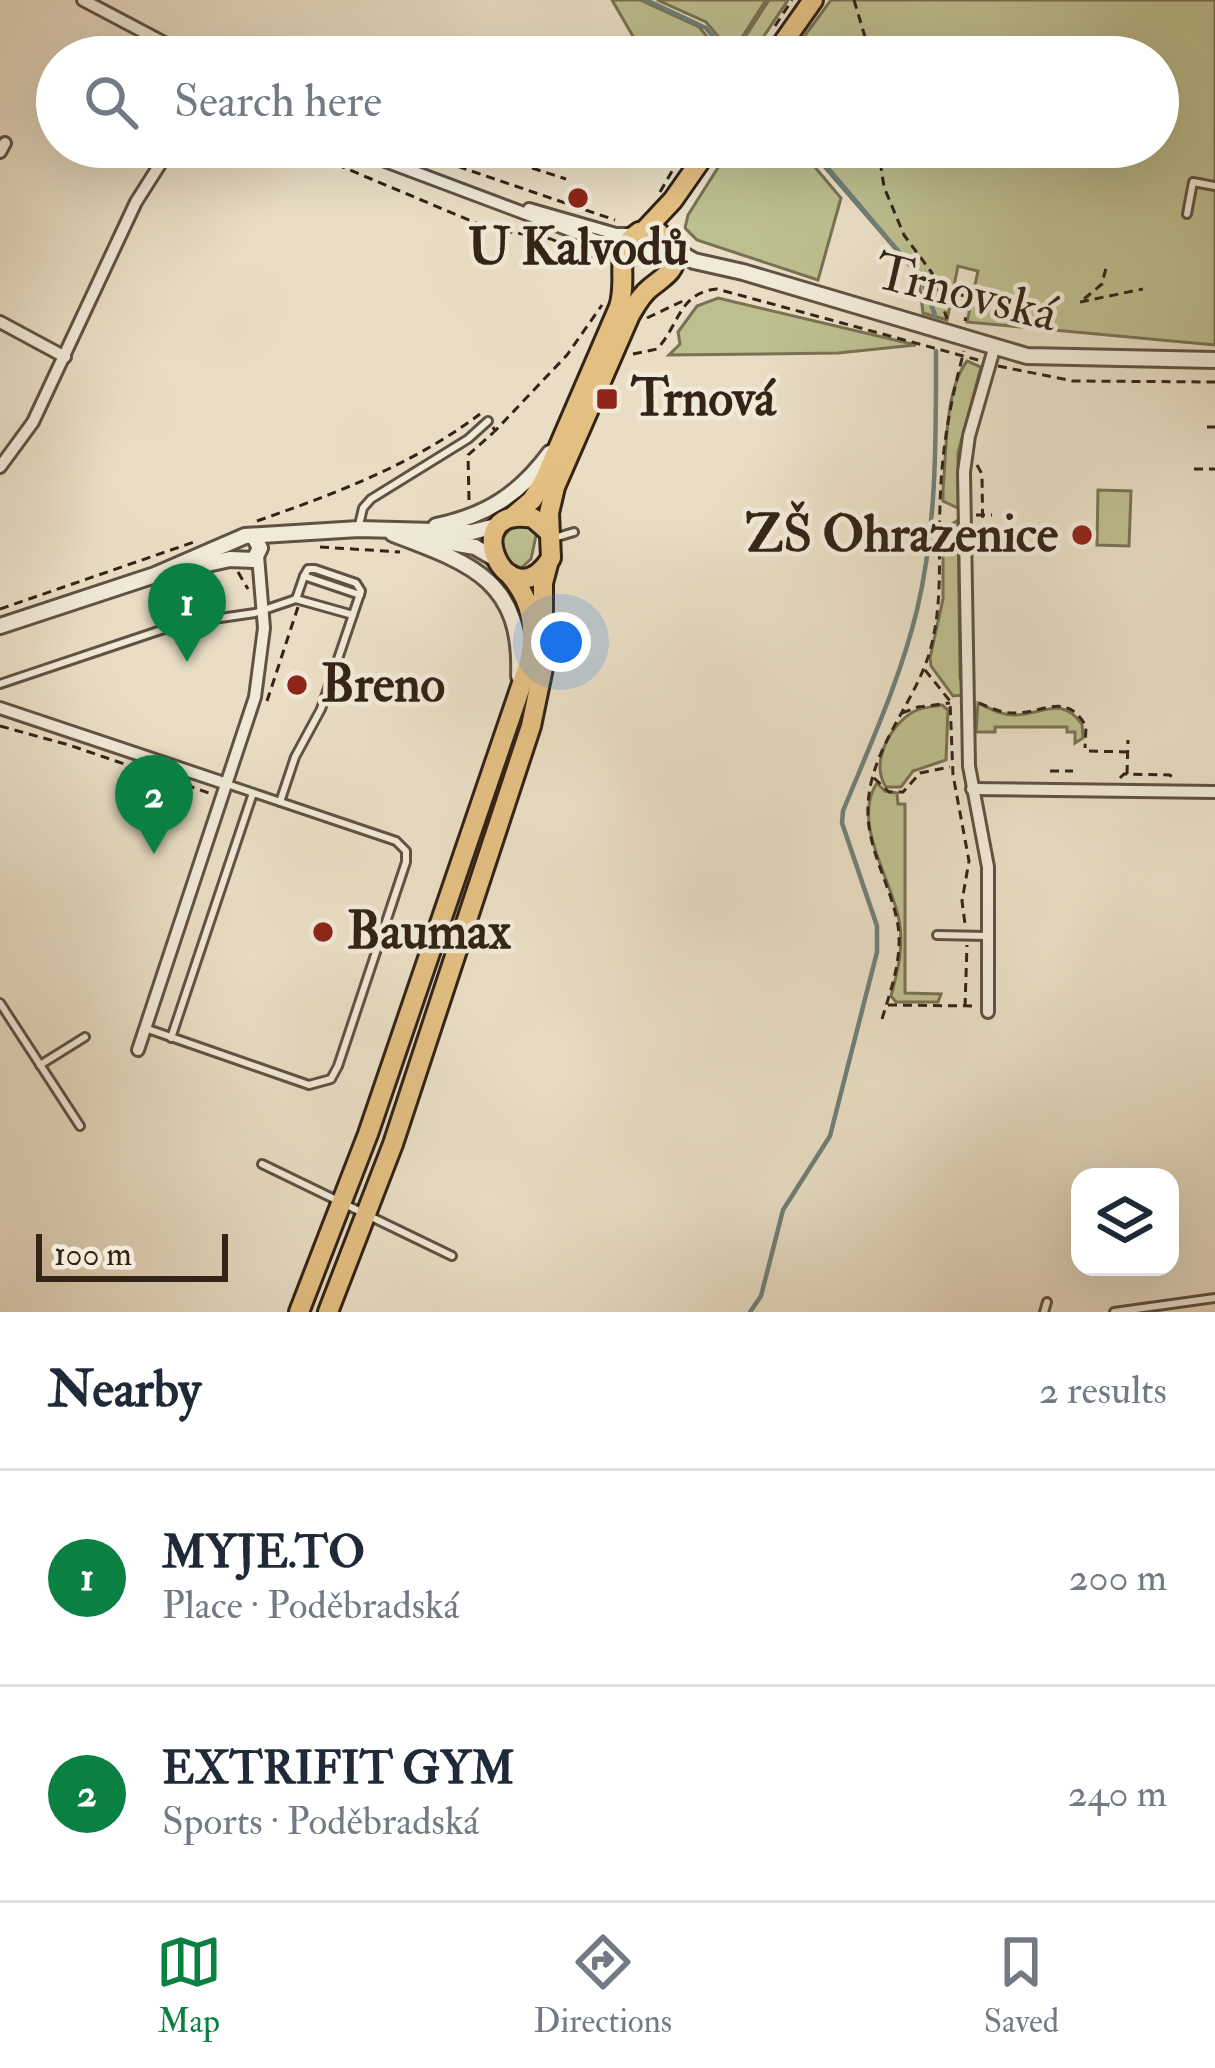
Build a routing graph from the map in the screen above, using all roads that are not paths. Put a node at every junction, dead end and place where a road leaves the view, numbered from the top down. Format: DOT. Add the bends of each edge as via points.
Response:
graph roads {
  1 [pos="82,0"];
  2 [pos="812,0"];
  3 [pos="102,4"];
  4 [pos="155,36"];
  5 [pos="787,36"];
  6 [pos="157,168"];
  7 [pos="406,168"];
  8 [pos="695,168"];
  9 [pos="682,187"];
  10 [pos="1215,187"];
  11 [pos="491,199"];
  12 [pos="1187,214"];
  13 [pos="634,229"];
  14 [pos="672,245"];
  15 [pos="703,264"];
  16 [pos="618,268"];
  17 [pos="672,270"];
  18 [pos="656,284"];
  19 [pos="0,322"];
  20 [pos="992,356"];
  21 [pos="65,357"];
  22 [pos="1215,360"];
  23 [pos="488,421"];
  24 [pos="568,423"];
  25 [pos="0,466"];
  26 [pos="506,521"];
  27 [pos="359,529"];
  28 [pos="382,530"];
  29 [pos="574,532"];
  30 [pos="550,535"];
  31 [pos="249,551"];
  32 [pos="494,558"];
  33 [pos="548,564"];
  34 [pos="509,574"];
  35 [pos="124,585"];
  36 [pos="299,598"];
  37 [pos="257,612"];
  38 [pos="353,615"];
  39 [pos="0,626"];
  40 [pos="0,684"];
  41 [pos="0,708"];
  42 [pos="515,708"];
  43 [pos="222,783"];
  44 [pos="972,789"];
  45 [pos="1215,792"];
  46 [pos="254,793"];
  47 [pos="280,802"];
  48 [pos="937,935"];
  49 [pos="988,936"];
  50 [pos="0,1003"];
  51 [pos="988,1009"];
  52 [pos="146,1028"];
  53 [pos="85,1037"];
  54 [pos="171,1038"];
  55 [pos="138,1050"];
  56 [pos="40,1065"];
  57 [pos="80,1126"];
  58 [pos="262,1164"];
  59 [pos="343,1203"];
  60 [pos="366,1214"];
  61 [pos="452,1256"];
  62 [pos="1215,1298"];
  63 [pos="1046,1302"];
  64 [pos="299,1312"];
  65 [pos="328,1312"];
  66 [pos="1044,1312"];
  67 [pos="1114,1312"];
  1 -- 3 [label="street"];
  2 -- 5 [label="main road"];
  3 -- 4 [label="street"];
  6 -- 21 [label="street"];
  7 -- 11 [label="street"];
  8 -- 9 [label="main road"];
  9 -- 13 [label="main road"];
  9 -- 14 [label="main road"];
  10 -- 12 [label="lane" via="1193,182"];
  11 -- 13 [label="street" via="616,234"];
  11 -- 16 [label="street" via="615,248"];
  13 -- 14 [label="main road" via="658,232"];
  13 -- 16 [label="main road"];
  14 -- 15 [label="street, Trnovská"];
  14 -- 17 [label="main road"];
  15 -- 17 [label="street, Trnovská"];
  15 -- 20 [label="street, Trnovská"];
  16 -- 18 [label="main road"];
  16 -- 24 [label="main road" via="619,307"];
  17 -- 18 [label="main road"];
  18 -- 30 [label="main road" via="630,315 555,488"];
  19 -- 21 [label="street"];
  20 -- 22 [label="street, Trnovská"];
  20 -- 44 [label="street" via="964,472"];
  21 -- 25 [label="street"];
  23 -- 27 [label="lane" via="371,499"];
  24 -- 26 [label="main road" via="538,492"];
  24 -- 28 [label="street" via="547,459 501,503 452,522"];
  26 -- 28 [label="street" via="472,532"];
  26 -- 30 [label="main road" via="533,518"];
  26 -- 32 [label="main road" via="491,544"];
  27 -- 28 [label="street"];
  27 -- 31 [label="street" via="314,531"];
  28 -- 32 [label="street" via="475,547"];
  28 -- 42 [label="street" via="463,561 500,591 519,648"];
  29 -- 30 [label="lane"];
  30 -- 33 [label="main road"];
  31 -- 35 [label="street"];
  31 -- 35 [label="street" via="245,536"];
  31 -- 37 [label="street"];
  32 -- 34 [label="main road"];
  33 -- 34 [label="main road" via="530,576"];
  33 -- 60 [label="main road" via="536,707"];
  34 -- 42 [label="main road" via="528,602 533,629"];
  35 -- 39 [label="street"];
  36 -- 37 [label="lane"];
  36 -- 38 [label="lane"];
  36 -- 38 [label="lane" via="311,568 361,587"];
  37 -- 40 [label="lane" via="179,624"];
  37 -- 43 [label="street" via="263,640 255,697"];
  38 -- 47 [label="lane"];
  41 -- 43 [label="street"];
  42 -- 59 [label="main road"];
  43 -- 46 [label="lane"];
  43 -- 52 [label="street"];
  44 -- 45 [label="street"];
  44 -- 49 [label="street" via="988,867"];
  46 -- 47 [label="lane"];
  46 -- 54 [label="lane"];
  47 -- 54 [label="lane" via="406,850 338,1066 331,1079 309,1085"];
  48 -- 49 [label="lane"];
  49 -- 51 [label="street"];
  50 -- 56 [label="lane"];
  52 -- 54 [label="lane"];
  52 -- 55 [label="street"];
  53 -- 56 [label="lane"];
  56 -- 57 [label="lane"];
  58 -- 59 [label="lane"];
  59 -- 60 [label="lane"];
  59 -- 64 [label="main road"];
  60 -- 61 [label="lane"];
  60 -- 65 [label="main road"];
  62 -- 67 [label="lane"];
  63 -- 66 [label="lane"];
}
